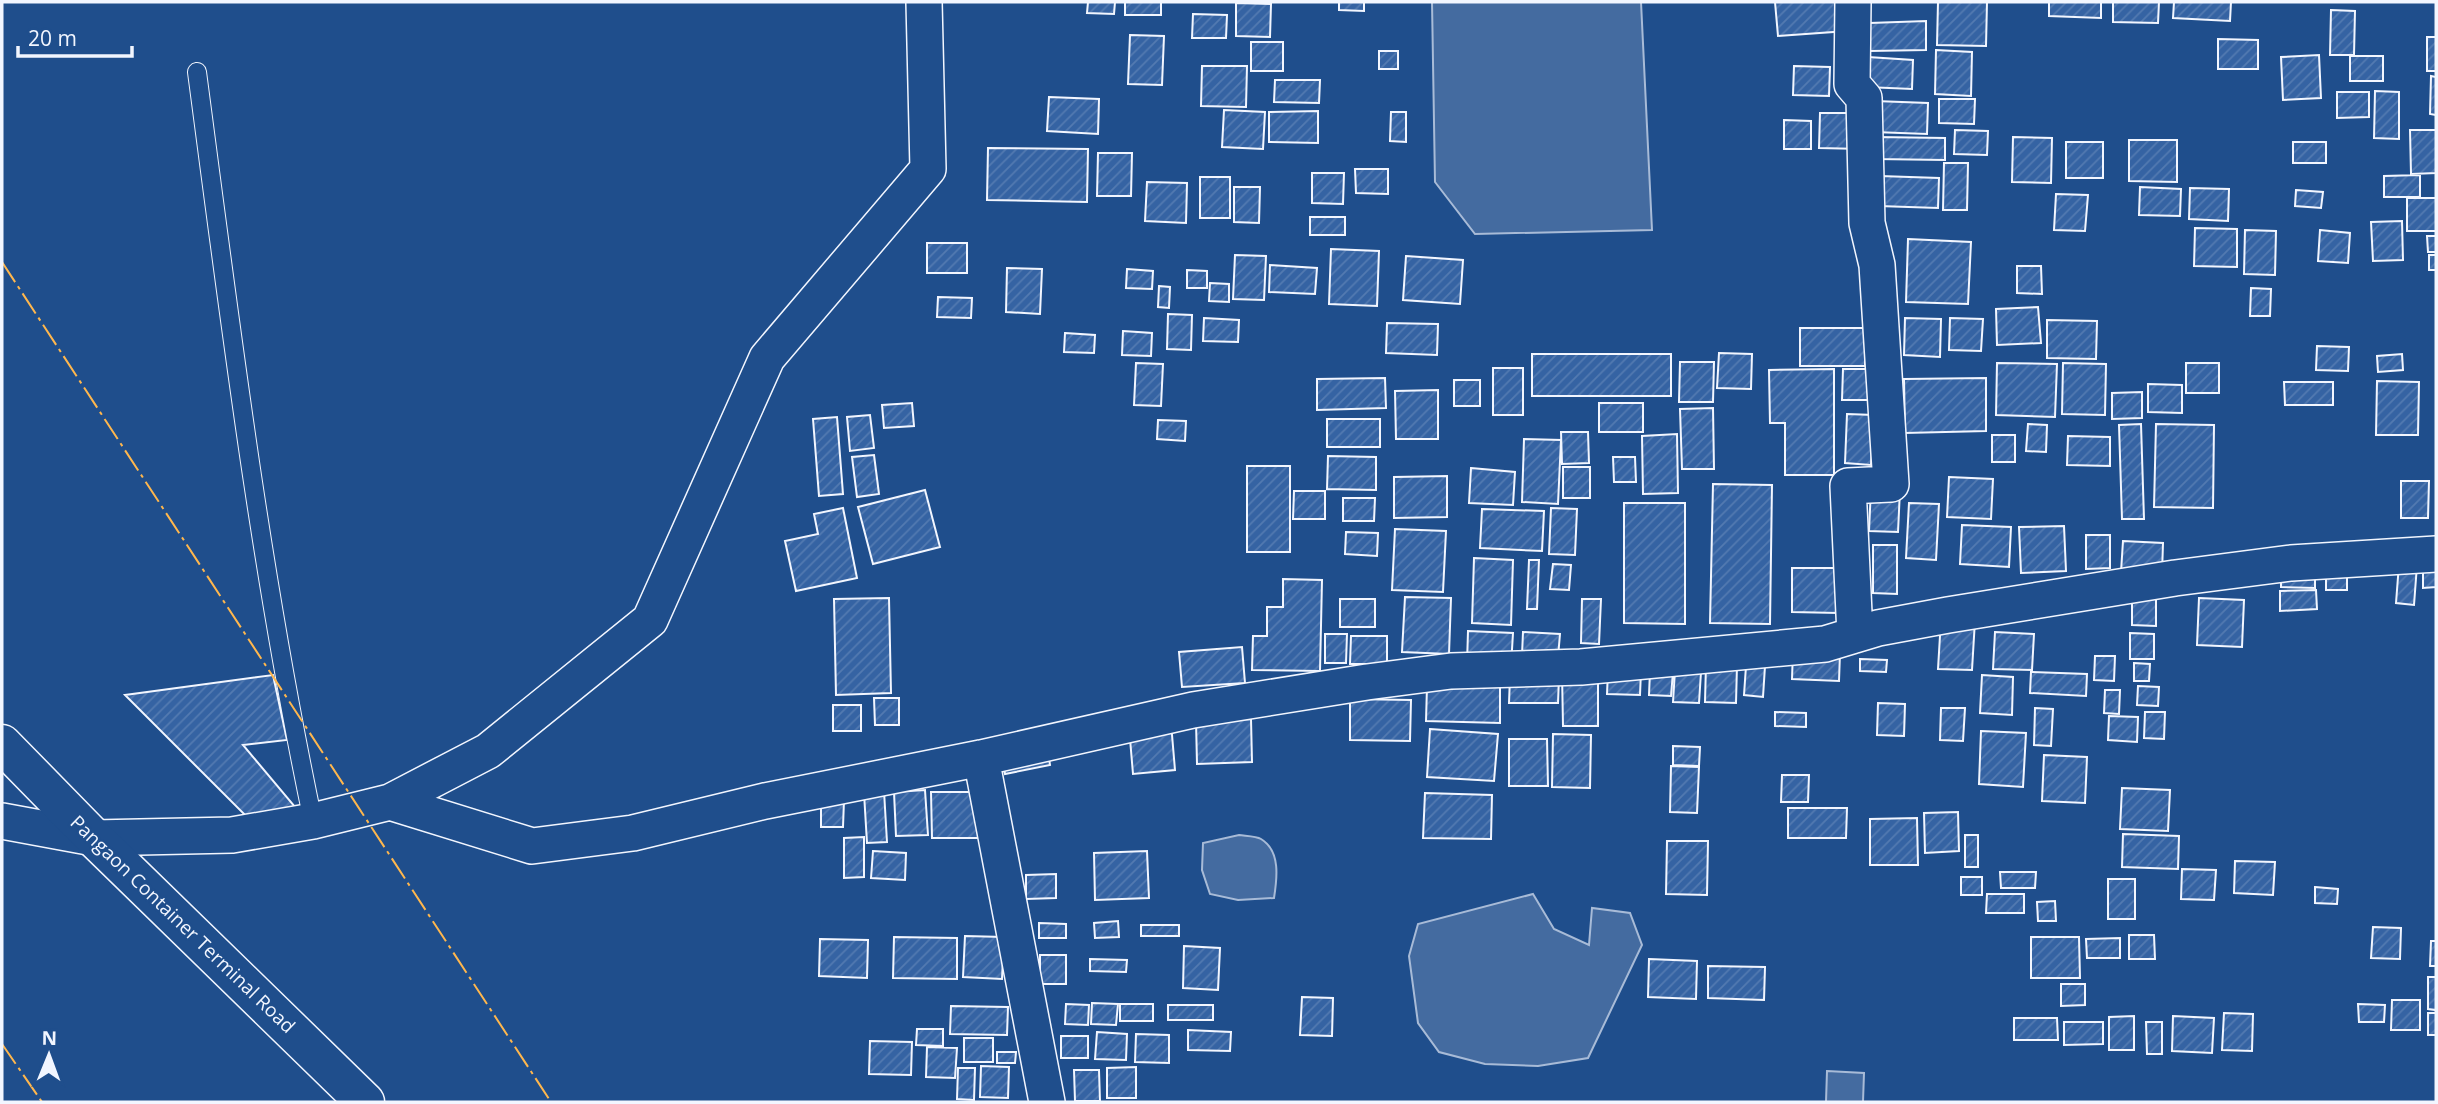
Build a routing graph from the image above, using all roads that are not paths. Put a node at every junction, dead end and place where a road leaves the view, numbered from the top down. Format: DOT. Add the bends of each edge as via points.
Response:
graph roads {
  1 [pos="924,2"];
  2 [pos="1853,2"];
  3 [pos="197,72"];
  4 [pos="2436,554"];
  5 [pos="1856,635"];
  6 [pos="2,744"];
  7 [pos="981,758"];
  8 [pos="390,802"];
  9 [pos="2,821"];
  10 [pos="313,821"];
  11 [pos="94,838"];
  12 [pos="365,1102"];
  13 [pos="1047,1102"];
  1 -- 8 [label="street" via="928,169 768,358 650,620 488,751"];
  2 -- 5 [label="street" via="1852,84 1864,98 1867,223 1877,265 1891,484 1847,486"];
  3 -- 10 [label="lane" via="262,544"];
  4 -- 5 [label="street" via="2291,563 2175,578 1948,615"];
  5 -- 7 [label="street" via="1825,644 1698,658 1451,671 1379,680 1194,710"];
  6 -- 11 [label="highway, Pangaon Container Terminal Road"];
  7 -- 8 [label="street" via="633,833 531,846"];
  7 -- 13 [label="street"];
  8 -- 10 [label="street"];
  9 -- 11 [label="street"];
  10 -- 11 [label="street" via="232,835"];
  11 -- 12 [label="highway, Pangaon Container Terminal Road"];
}
